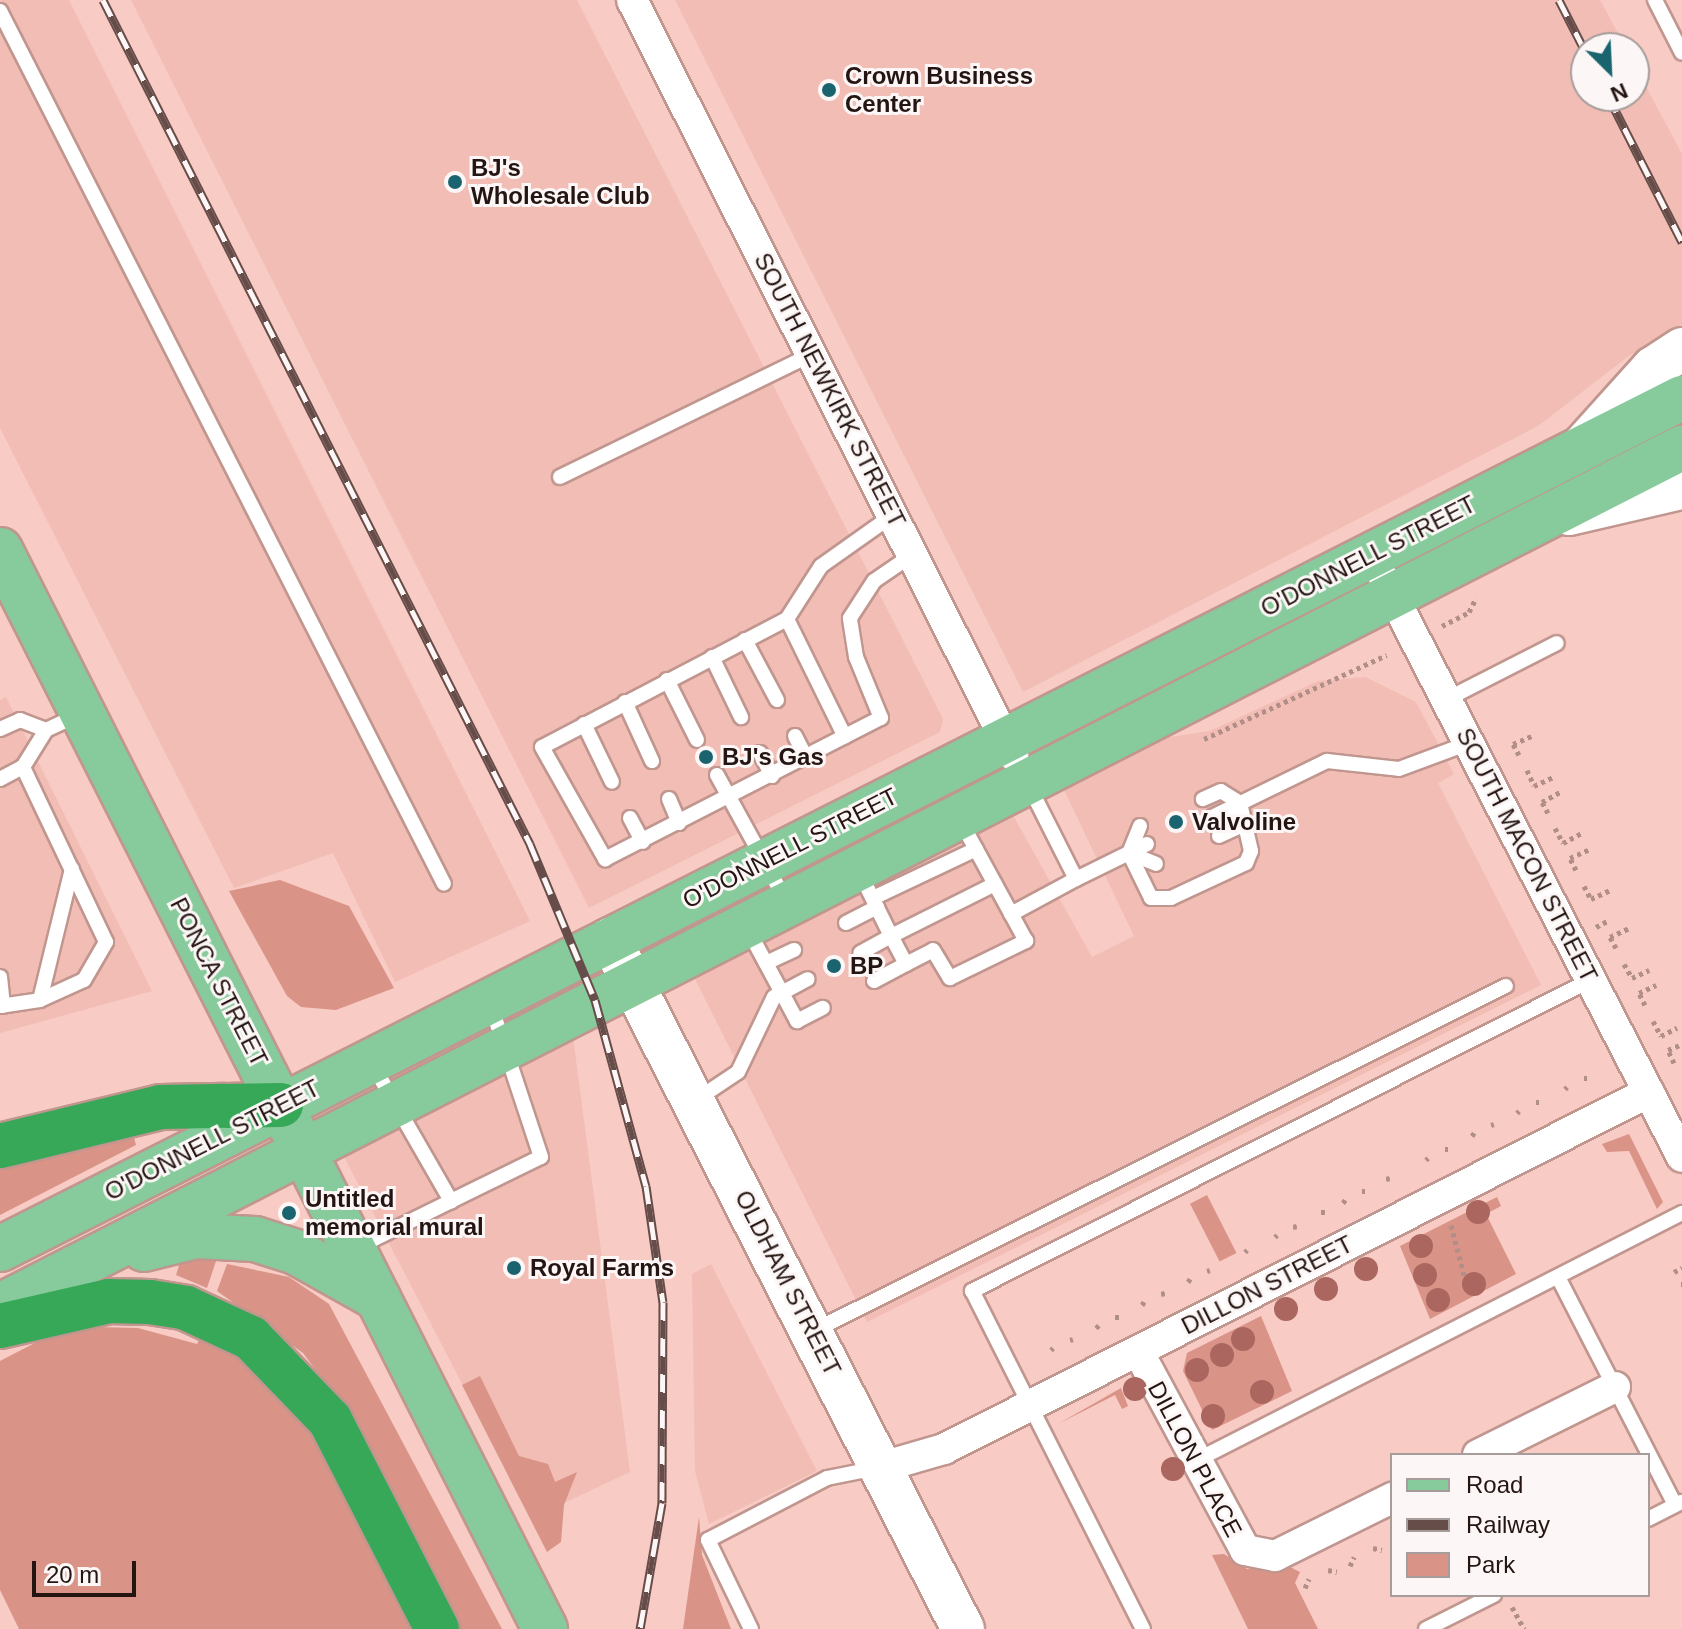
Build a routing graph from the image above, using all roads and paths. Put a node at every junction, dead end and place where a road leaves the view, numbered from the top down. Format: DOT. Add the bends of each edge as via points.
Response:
graph roads {
  1 [pos="632,0"];
  2 [pos="1655,0"];
  3 [pos="0,11"];
  4 [pos="1682,53"];
  5 [pos="1682,349"];
  6 [pos="812,354"];
  7 [pos="1682,398"];
  8 [pos="1682,448"];
  9 [pos="1581,449"];
  10 [pos="560,477"];
  11 [pos="1682,488"];
  12 [pos="893,515"];
  13 [pos="1541,520"];
  14 [pos="0,550"];
  15 [pos="1374,553"];
  16 [pos="912,555"];
  17 [pos="1391,596"];
  18 [pos="787,619"];
  19 [pos="745,640"];
  20 [pos="1557,643"];
  21 [pos="712,657"];
  22 [pos="667,680"];
  23 [pos="1447,699"];
  24 [pos="777,700"];
  25 [pos="625,702"];
  26 [pos="741,717"];
  27 [pos="64,721"];
  28 [pos="584,724"];
  29 [pos="0,729"];
  30 [pos="1534,735"];
  31 [pos="795,736"];
  32 [pos="845,737"];
  33 [pos="697,740"];
  34 [pos="1005,740"];
  35 [pos="1469,743"];
  36 [pos="760,753"];
  37 [pos="1519,755"];
  38 [pos="806,758"];
  39 [pos="652,761"];
  40 [pos="23,767"];
  41 [pos="1527,770"];
  42 [pos="717,775"];
  43 [pos="772,776"];
  44 [pos="1555,776"];
  45 [pos="0,779"];
  46 [pos="1027,781"];
  47 [pos="612,782"];
  48 [pos="1562,791"];
  49 [pos="669,799"];
  50 [pos="728,799"];
  51 [pos="1203,799"];
  52 [pos="1240,803"];
  53 [pos="1548,813"];
  54 [pos="1212,817"];
  55 [pos="630,818"];
  56 [pos="679,823"];
  57 [pos="1140,826"];
  58 [pos="1555,828"];
  59 [pos="967,833"];
  60 [pos="1582,833"];
  61 [pos="1219,836"];
  62 [pos="643,842"];
  63 [pos="1147,844"];
  64 [pos="1590,849"];
  65 [pos="1129,853"];
  66 [pos="763,862"];
  67 [pos="1156,864"];
  68 [pos="858,866"];
  69 [pos="72,869"];
  70 [pos="1576,870"];
  71 [pos="1076,879"];
  72 [pos="444,884"];
  73 [pos="995,884"];
  74 [pos="1584,886"];
  75 [pos="1610,890"];
  76 [pos="787,903"];
  77 [pos="1011,914"];
  78 [pos="846,923"];
  79 [pos="745,924"];
  80 [pos="1629,928"];
  81 [pos="891,936"];
  82 [pos="610,939"];
  83 [pos="1616,948"];
  84 [pos="794,950"];
  85 [pos="860,953"];
  86 [pos="766,963"];
  87 [pos="906,964"];
  88 [pos="1624,964"];
  89 [pos="1649,970"];
  90 [pos="0,977"];
  91 [pos="808,979"];
  92 [pos="1592,980"];
  93 [pos="635,981"];
  94 [pos="874,981"];
  95 [pos="1656,985"];
  96 [pos="1506,986"];
  97 [pos="782,992"];
  98 [pos="40,1000"];
  99 [pos="489,1000"];
  100 [pos="1645,1005"];
  101 [pos="2,1006"];
  102 [pos="823,1008"];
  103 [pos="1653,1021"];
  104 [pos="1677,1028"];
  105 [pos="1682,1044"];
  106 [pos="506,1046"];
  107 [pos="370,1059"];
  108 [pos="1674,1063"];
  109 [pos="1649,1092"];
  110 [pos="695,1101"];
  111 [pos="281,1105"];
  112 [pos="390,1105"];
  113 [pos="0,1146"];
  114 [pos="304,1149"];
  115 [pos="1682,1157"];
  116 [pos="451,1201"];
  117 [pos="1682,1213"];
  118 [pos="1447,1218"];
  119 [pos="0,1249"];
  120 [pos="354,1249"];
  121 [pos="78,1266"];
  122 [pos="1682,1268"];
  123 [pos="1674,1272"];
  124 [pos="1558,1277"];
  125 [pos="378,1298"];
  126 [pos="0,1306"];
  127 [pos="1481,1316"];
  128 [pos="0,1326"];
  129 [pos="812,1332"];
  130 [pos="1138,1351"];
  131 [pos="1615,1387"];
  132 [pos="1030,1403"];
  133 [pos="1482,1453"];
  134 [pos="1194,1461"];
  135 [pos="882,1467"];
  136 [pos="1390,1499"];
  137 [pos="1678,1504"];
  138 [pos="1650,1518"];
  139 [pos="1373,1548"];
  140 [pos="1382,1550"];
  141 [pos="1354,1557"];
  142 [pos="1350,1566"];
  143 [pos="1328,1570"];
  144 [pos="1337,1572"];
  145 [pos="1309,1579"];
  146 [pos="1305,1588"];
  147 [pos="1490,1597"];
  148 [pos="437,1629"];
  149 [pos="545,1629"];
  150 [pos="751,1629"];
  151 [pos="963,1629"];
  152 [pos="1143,1629"];
  153 [pos="1426,1629"];
  1 -- 6 [label="street, SOUTH NEWKIRK STREET"];
  2 -- 4 [label="lane"];
  3 -- 72 [label="lane"];
  5 -- 9 [label="street, O'DONNELL STREET" via="1653,368"];
  6 -- 10 [label="lane"];
  6 -- 12 [label="street, SOUTH NEWKIRK STREET"];
  7 -- 9 [label="main road, O'DONNELL STREET"];
  8 -- 13 [label="main road, O'DONNELL STREET"];
  9 -- 15 [label="main road, O'DONNELL STREET"];
  11 -- 13 [label="street, O'DONNELL STREET"];
  12 -- 16 [label="street, SOUTH NEWKIRK STREET"];
  12 -- 18 [label="lane" via="821,566"];
  13 -- 17 [label="main road, O'DONNELL STREET"];
  14 -- 27 [label="main road, PONCA STREET"];
  15 -- 17 [label="street, SOUTH MACON STREET"];
  15 -- 34 [label="main road, O'DONNELL STREET"];
  16 -- 32 [label="lane" via="874,581 850,618 856,657 881,718"];
  16 -- 34 [label="street, SOUTH NEWKIRK STREET"];
  17 -- 23 [label="street, SOUTH MACON STREET"];
  17 -- 46 [label="main road, O'DONNELL STREET"];
  18 -- 19 [label="lane"];
  18 -- 32 [label="lane"];
  19 -- 21 [label="lane"];
  19 -- 24 [label="lane"];
  20 -- 23 [label="lane"];
  21 -- 22 [label="lane"];
  21 -- 26 [label="lane"];
  22 -- 25 [label="lane"];
  22 -- 33 [label="lane"];
  23 -- 35 [label="street, SOUTH MACON STREET"];
  25 -- 28 [label="lane"];
  25 -- 39 [label="lane"];
  27 -- 29 [label="lane" via="20,720"];
  27 -- 40 [label="lane"];
  27 -- 111 [label="main road, PONCA STREET"];
  28 -- 47 [label="lane"];
  28 -- 62 [label="lane" via="542,747 605,859"];
  30 -- 37 [label="path" via="1513,744"];
  31 -- 38 [label="lane"];
  32 -- 38 [label="lane"];
  34 -- 46 [label="street, SOUTH NEWKIRK STREET"];
  34 -- 68 [label="main road, O'DONNELL STREET"];
  35 -- 52 [label="lane" via="1425,766 1399,769 1327,761"];
  35 -- 92 [label="street, SOUTH MACON STREET"];
  36 -- 43 [label="lane"];
  38 -- 43 [label="lane"];
  40 -- 45 [label="lane"];
  40 -- 69 [label="lane"];
  41 -- 44 [label="path" via="1534,786"];
  42 -- 50 [label="lane"];
  43 -- 50 [label="lane"];
  46 -- 59 [label="main road, O'DONNELL STREET"];
  46 -- 71 [label="lane"];
  48 -- 53 [label="path" via="1542,802"];
  49 -- 56 [label="lane"];
  50 -- 56 [label="lane"];
  50 -- 66 [label="lane"];
  51 -- 52 [label="lane" via="1221,791"];
  52 -- 54 [label="lane"];
  52 -- 61 [label="lane" via="1238,827"];
  52 -- 65 [label="lane" via="1252,841 1246,863 1171,898 1151,898"];
  55 -- 62 [label="lane"];
  56 -- 62 [label="lane"];
  57 -- 65 [label="lane"];
  58 -- 60 [label="path" via="1563,843"];
  59 -- 68 [label="main road, O'DONNELL STREET"];
  59 -- 73 [label="lane"];
  63 -- 65 [label="lane"];
  64 -- 70 [label="path" via="1570,858"];
  65 -- 67 [label="lane"];
  65 -- 71 [label="lane"];
  66 -- 68 [label="main road, O'DONNELL STREET"];
  66 -- 76 [label="lane"];
  66 -- 82 [label="main road, O'DONNELL STREET"];
  68 -- 76 [label="main road, O'DONNELL STREET"];
  68 -- 78 [label="lane"];
  68 -- 81 [label="lane"];
  69 -- 98 [label="lane"];
  69 -- 98 [label="lane" via="106,942 84,980"];
  71 -- 77 [label="lane"];
  73 -- 77 [label="lane"];
  73 -- 81 [label="lane"];
  74 -- 75 [label="path" via="1591,899"];
  76 -- 79 [label="main road, O'DONNELL STREET"];
  77 -- 87 [label="lane" via="1026,941 950,978 933,950"];
  79 -- 86 [label="lane"];
  79 -- 93 [label="main road, O'DONNELL STREET"];
  80 -- 83 [label="path" via="1610,937"];
  81 -- 85 [label="lane"];
  81 -- 87 [label="lane"];
  82 -- 93 [label="street, OLDHAM STREET"];
  82 -- 99 [label="main road, O'DONNELL STREET"];
  84 -- 86 [label="lane"];
  86 -- 97 [label="lane"];
  87 -- 94 [label="lane"];
  88 -- 89 [label="path" via="1632,978"];
  90 -- 101 [label="lane"];
  91 -- 97 [label="lane"];
  92 -- 109 [label="street, SOUTH MACON STREET"];
  92 -- 132 [label="lane" via="972,1291"];
  93 -- 106 [label="main road, O'DONNELL STREET"];
  93 -- 110 [label="street, OLDHAM STREET"];
  95 -- 100 [label="path" via="1639,993"];
  96 -- 129 [label="lane"];
  97 -- 102 [label="lane" via="797,1021"];
  97 -- 110 [label="lane" via="738,1072"];
  98 -- 101 [label="lane"];
  99 -- 106 [label="lane"];
  99 -- 107 [label="main road, O'DONNELL STREET"];
  103 -- 104 [label="path" via="1661,1036"];
  105 -- 108 [label="path" via="1668,1050"];
  106 -- 112 [label="main road, O'DONNELL STREET"];
  106 -- 116 [label="lane" via="541,1157"];
  107 -- 111 [label="main road, O'DONNELL STREET"];
  107 -- 112 [label="lane"];
  109 -- 115 [label="street, SOUTH MACON STREET"];
  109 -- 130 [label="street, DILLON STREET"];
  110 -- 129 [label="street, OLDHAM STREET"];
  111 -- 113 [label="highway" via="161,1107"];
  111 -- 114 [label="main road, PONCA STREET"];
  111 -- 119 [label="main road, O'DONNELL STREET"];
  112 -- 114 [label="main road, O'DONNELL STREET"];
  112 -- 116 [label="lane"];
  114 -- 120 [label="main road, PONCA STREET"];
  114 -- 121 [label="main road, O'DONNELL STREET"];
  116 -- 120 [label="lane"];
  117 -- 124 [label="lane"];
  118 -- 127 [label="path" via="1451,1247"];
  120 -- 125 [label="main road, PONCA STREET"];
  121 -- 125 [label="main road" via="196,1236 255,1239 296,1252"];
  121 -- 126 [label="main road, O'DONNELL STREET"];
  122 -- 123 [label="path"];
  124 -- 127 [label="lane"];
  124 -- 131 [label="lane"];
  125 -- 149 [label="main road, PONCA STREET"];
  127 -- 134 [label="lane"];
  128 -- 148 [label="highway" via="109,1301 150,1302 186,1308 251,1338 330,1420"];
  129 -- 135 [label="street, OLDHAM STREET"];
  130 -- 132 [label="street, DILLON STREET"];
  130 -- 134 [label="street, DILLON PLACE"];
  131 -- 133 [label="street"];
  131 -- 137 [label="lane"];
  132 -- 135 [label="street, DILLON STREET" via="929,1456"];
  132 -- 152 [label="lane"];
  134 -- 136 [label="street, DILLON PLACE" via="1234,1540 1261,1558"];
  135 -- 150 [label="lane" via="827,1478 708,1540"];
  135 -- 151 [label="street, OLDHAM STREET"];
  137 -- 138 [label="lane"];
  139 -- 140 [label="path"];
  141 -- 142 [label="path"];
  143 -- 144 [label="path"];
  145 -- 146 [label="path"];
  147 -- 153 [label="lane"];
}
